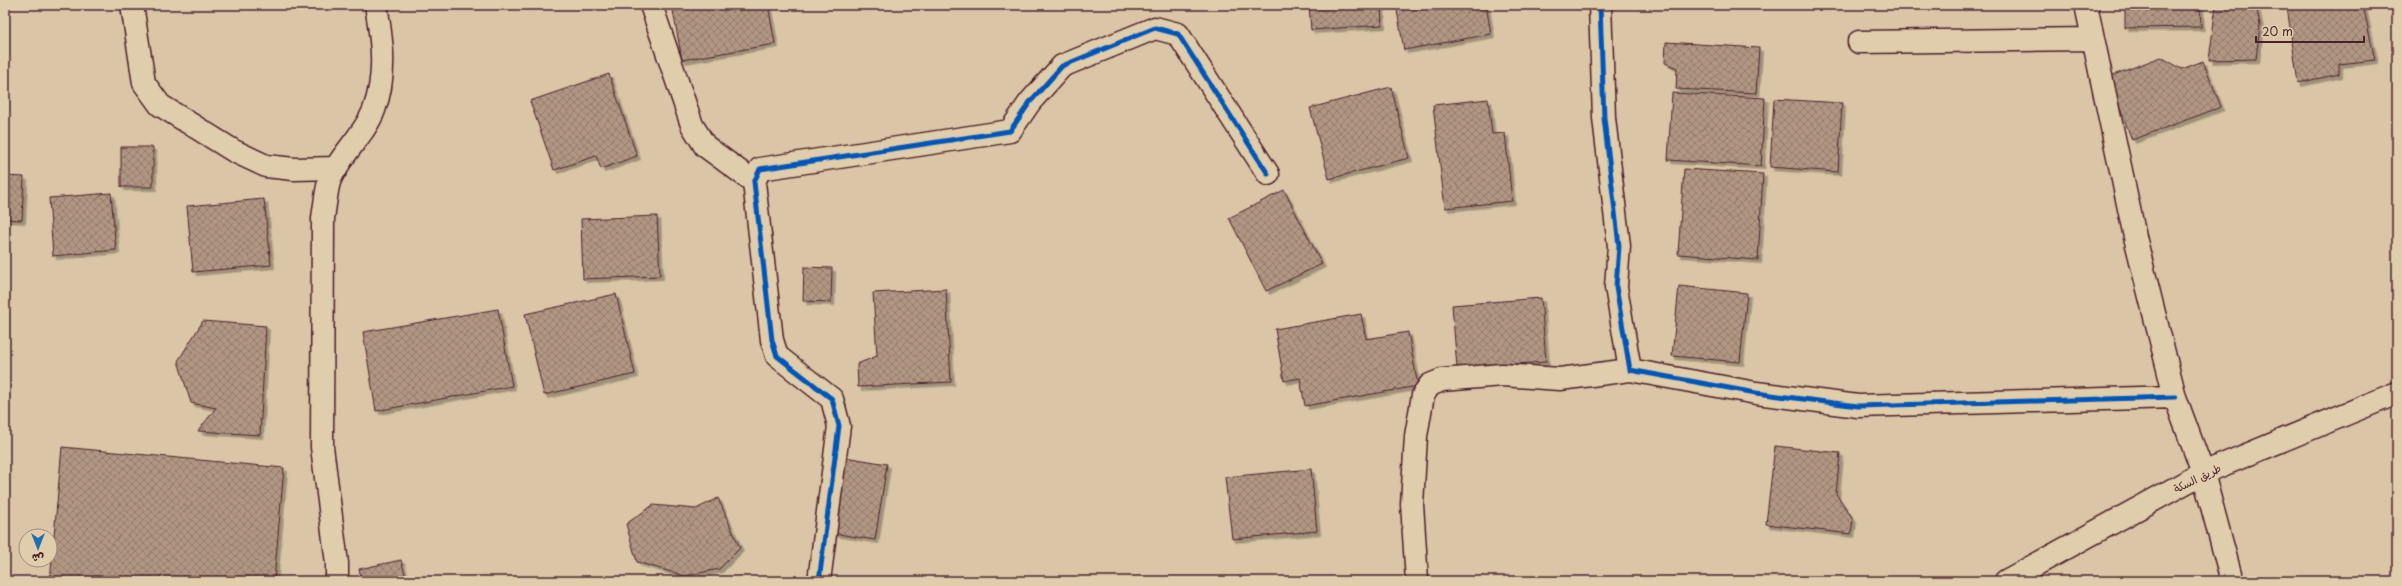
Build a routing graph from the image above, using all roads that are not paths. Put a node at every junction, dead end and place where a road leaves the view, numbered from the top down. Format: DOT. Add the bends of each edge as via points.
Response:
graph roads {
  1 [pos="132,5"];
  2 [pos="376,5"];
  3 [pos="652,5"];
  4 [pos="1600,5"];
  5 [pos="2086,5"];
  6 [pos="2093,39"];
  7 [pos="1859,42"];
  8 [pos="337,168"];
  9 [pos="1268,174"];
  10 [pos="754,182"];
  11 [pos="1630,370"];
  12 [pos="2397,393"];
  13 [pos="2175,397"];
  14 [pos="2203,473"];
  15 [pos="337,581"];
  16 [pos="819,581"];
  17 [pos="1417,581"];
  18 [pos="2006,581"];
  19 [pos="2232,581"];
  1 -- 8 [label="street" via="144,83 160,106 234,151 266,166 294,169"];
  2 -- 8 [label="street" via="383,66 380,89 374,111"];
  3 -- 10 [label="street" via="692,125 705,146"];
  4 -- 11 [label="street" via="1604,118 1619,246 1616,287"];
  5 -- 6 [label="street"];
  6 -- 7 [label="street"];
  6 -- 13 [label="street" via="2135,237"];
  8 -- 15 [label="street" via="330,181 323,218 321,398 322,447 337,563"];
  9 -- 10 [label="street" via="1178,34 1155,28 1062,66 1030,102 1010,131 780,164 760,169"];
  10 -- 16 [label="street" via="772,340 777,356 832,399 839,426"];
  11 -- 13 [label="street" via="1756,393 1858,406"];
  11 -- 17 [label="street" via="1560,379 1502,375 1442,380 1430,385 1423,396 1416,436 1412,504"];
  12 -- 14 [label="street, طريق السكة"];
  13 -- 14 [label="street"];
  14 -- 18 [label="street, طريق السكة"];
  14 -- 19 [label="street"];
}
